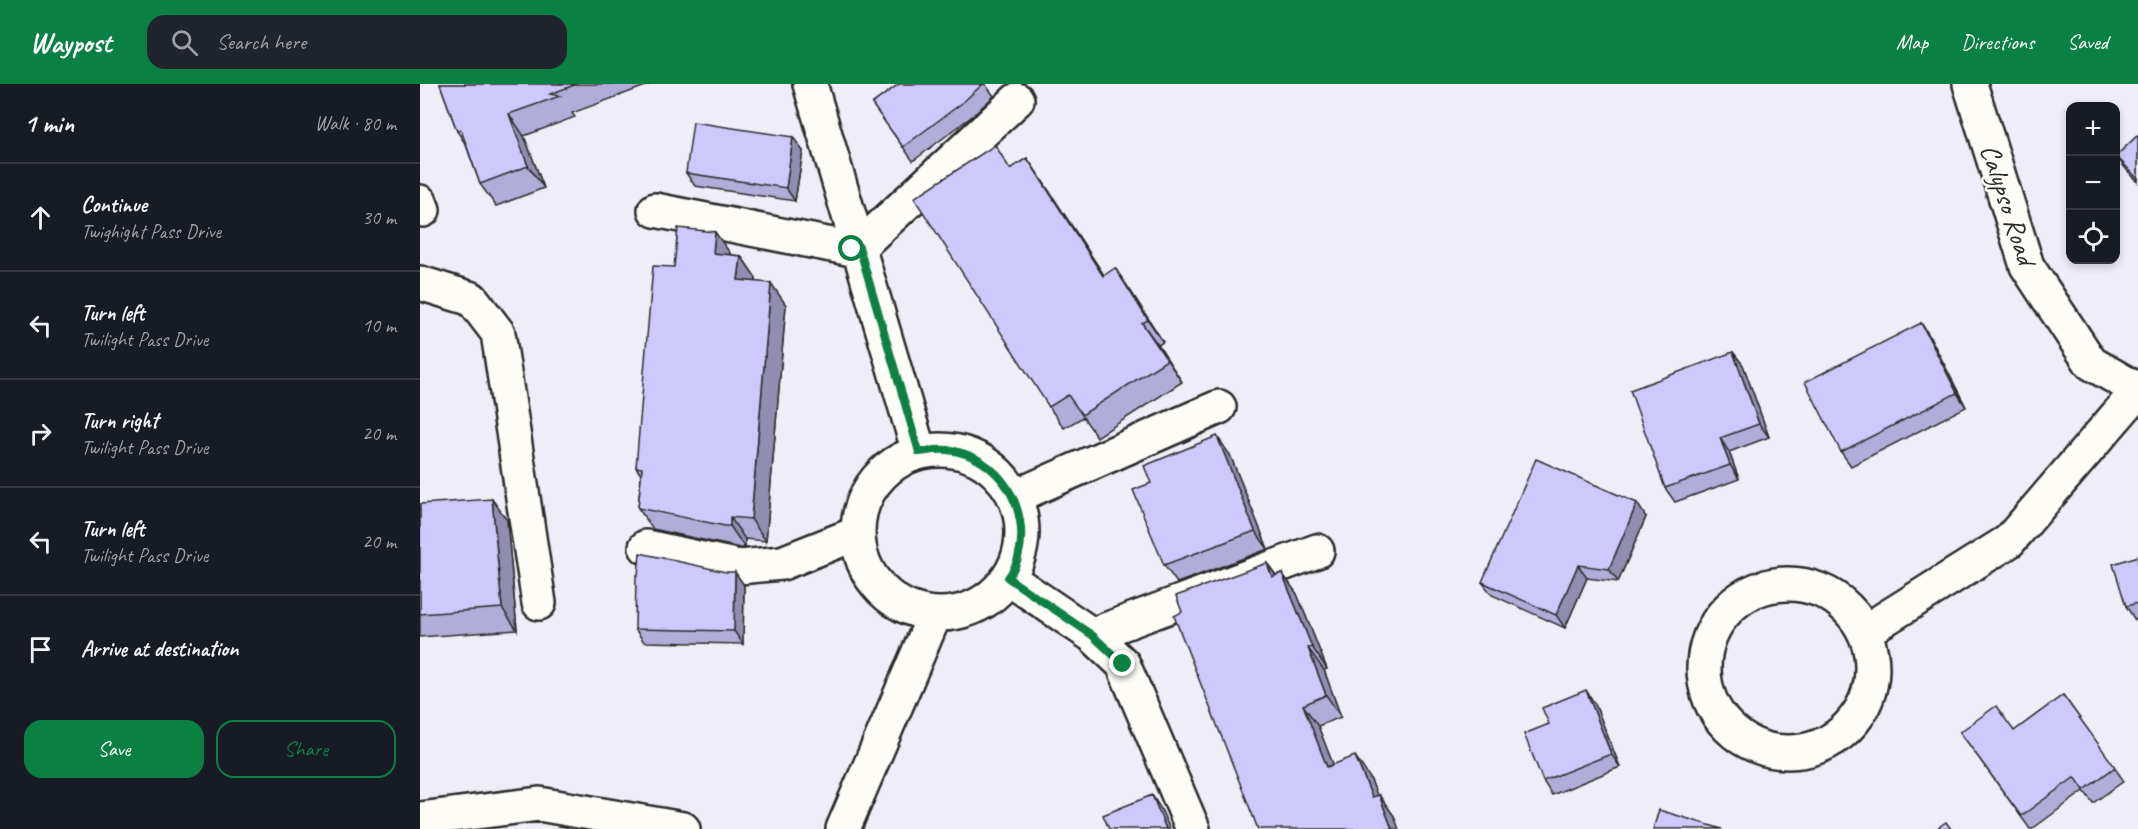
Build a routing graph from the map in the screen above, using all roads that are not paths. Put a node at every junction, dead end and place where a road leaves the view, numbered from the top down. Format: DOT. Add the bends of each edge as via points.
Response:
graph roads {
  1 [pos="810,84"];
  2 [pos="1971,84"];
  3 [pos="1017,100"];
  4 [pos="655,210"];
  5 [pos="859,247"];
  6 [pos="420,283"];
  7 [pos="2138,391"];
  8 [pos="1219,407"];
  9 [pos="919,452"];
  10 [pos="1014,497"];
  11 [pos="858,533"];
  12 [pos="646,547"];
  13 [pos="1317,551"];
  14 [pos="1008,578"];
  15 [pos="539,603"];
  16 [pos="935,614"];
  17 [pos="1864,632"];
  18 [pos="1092,635"];
  19 [pos="420,819"];
  20 [pos="683,829"];
  21 [pos="843,829"];
  22 [pos="1192,829"];
  1 -- 5 [label="street"];
  2 -- 7 [label="street, Calypso Road" via="2027,267 2091,363"];
  3 -- 5 [label="street"];
  4 -- 5 [label="street" via="852,249"];
  5 -- 9 [label="street"];
  6 -- 15 [label="street" via="472,299 498,333"];
  7 -- 17 [label="street" via="2009,541"];
  8 -- 10 [label="street"];
  9 -- 10 [label="street" via="947,450 975,458 998,474"];
  9 -- 11 [label="street" via="884,472 869,490"];
  10 -- 14 [label="street" via="1021,517 1022,538 1018,559"];
  11 -- 12 [label="street" via="782,562 739,567"];
  11 -- 16 [label="street" via="862,558 873,580 890,597 911,609"];
  13 -- 18 [label="street"];
  14 -- 16 [label="street" via="983,602 960,612"];
  14 -- 18 [label="street"];
  16 -- 21 [label="street"];
  17 -- 17 [label="street" via="1872,662 1868,693 1859,713 1836,738 1801,752 1775,752 1749,744 1730,732 1706,694 1709,634 1728,606 1772,584 1804,584 1828,593"];
  18 -- 22 [label="street" via="1123,664"];
  19 -- 20 [label="street" via="539,804"];
}
